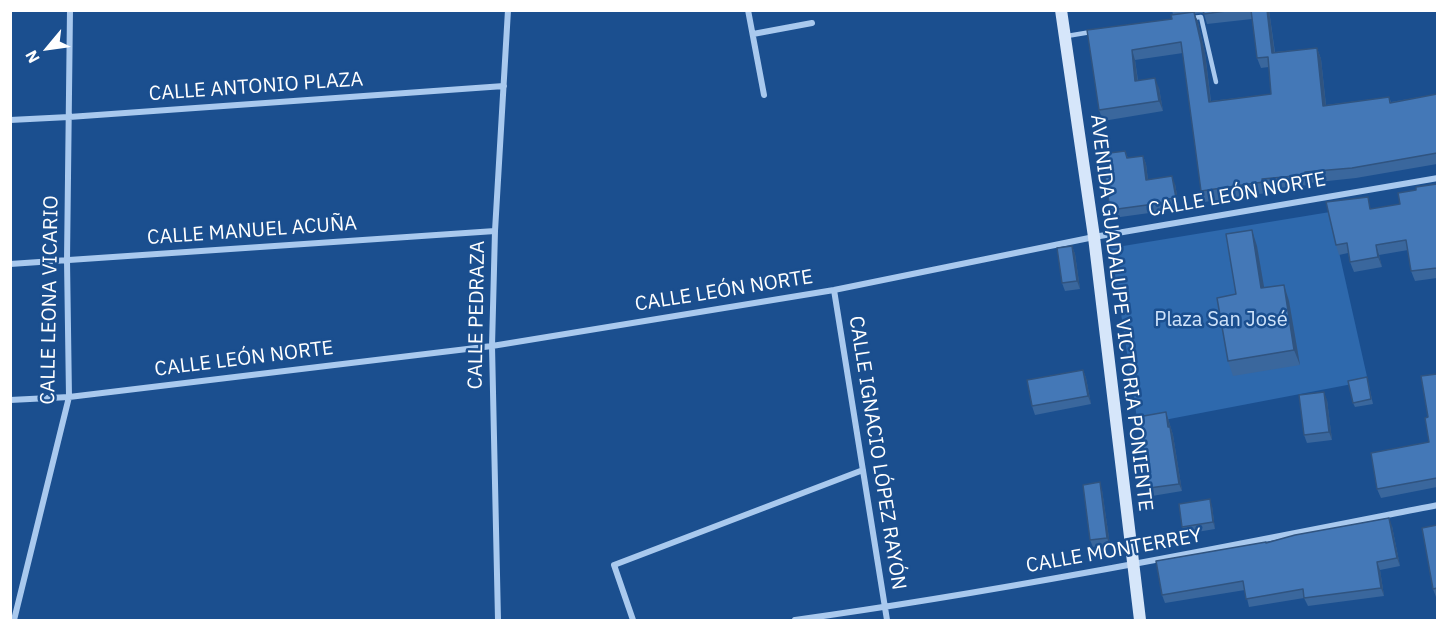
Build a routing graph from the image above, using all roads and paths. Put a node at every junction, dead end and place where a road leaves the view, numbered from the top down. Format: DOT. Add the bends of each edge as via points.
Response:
graph roads {
  1 [pos="70,10"];
  2 [pos="508,10"];
  3 [pos="748,10"];
  4 [pos="1061,10"];
  5 [pos="1190,18"];
  6 [pos="812,23"];
  7 [pos="1099,31"];
  8 [pos="753,34"];
  9 [pos="1064,36"];
  10 [pos="1216,82"];
  11 [pos="504,86"];
  12 [pos="764,95"];
  13 [pos="69,117"];
  14 [pos="10,120"];
  15 [pos="1437,178"];
  16 [pos="495,231"];
  17 [pos="1094,237"];
  18 [pos="67,260"];
  19 [pos="10,264"];
  20 [pos="834,290"];
  21 [pos="492,346"];
  22 [pos="69,397"];
  23 [pos="10,400"];
  24 [pos="863,470"];
  25 [pos="1437,506"];
  26 [pos="1133,565"];
  27 [pos="884,608"];
  28 [pos="14,621"];
  29 [pos="498,621"];
  30 [pos="633,621"];
  31 [pos="795,621"];
  32 [pos="887,621"];
  33 [pos="1140,621"];
  1 -- 13 [label="street, CALLE LEONA VICARIO"];
  2 -- 11 [label="street, CALLE PEDRAZA"];
  3 -- 8 [label="street"];
  4 -- 9 [label="main road, AVENIDA GUADALUPE VICTORIA PONIENTE"];
  5 -- 10 [label="lane" via="1201,17"];
  6 -- 8 [label="street"];
  7 -- 9 [label="lane"];
  8 -- 12 [label="street"];
  9 -- 17 [label="main road, AVENIDA GUADALUPE VICTORIA PONIENTE"];
  11 -- 13 [label="street, CALLE ANTONIO PLAZA"];
  11 -- 16 [label="street, CALLE PEDRAZA"];
  13 -- 14 [label="street, CALLE ANTONIO PLAZA"];
  13 -- 18 [label="street, CALLE LEONA VICARIO"];
  15 -- 17 [label="street, CALLE LEÓN NORTE"];
  16 -- 18 [label="street, CALLE MANUEL ACUÑA"];
  16 -- 21 [label="street, CALLE PEDRAZA"];
  17 -- 20 [label="street, CALLE LEÓN NORTE"];
  17 -- 26 [label="main road, AVENIDA GUADALUPE VICTORIA PONIENTE"];
  18 -- 19 [label="street, CALLE MANUEL ACUÑA"];
  18 -- 22 [label="street, CALLE LEONA VICARIO"];
  20 -- 21 [label="street, CALLE LEÓN NORTE"];
  20 -- 24 [label="street, CALLE IGNACIO LÓPEZ RAYÓN"];
  21 -- 22 [label="street, CALLE LEÓN NORTE"];
  21 -- 29 [label="street, CALLE PEDRAZA"];
  22 -- 23 [label="street, CALLE LEÓN NORTE"];
  22 -- 28 [label="street, CALLE LEONA VICARIO"];
  24 -- 27 [label="street, CALLE IGNACIO LÓPEZ RAYÓN"];
  24 -- 30 [label="street" via="614,565"];
  25 -- 26 [label="street, CALLE MONTERREY"];
  26 -- 27 [label="street, CALLE MONTERREY"];
  26 -- 33 [label="main road, AVENIDA GUADALUPE VICTORIA PONIENTE"];
  27 -- 31 [label="street, CALLE MONTERREY"];
  27 -- 32 [label="street, CALLE IGNACIO LÓPEZ RAYÓN"];
}
